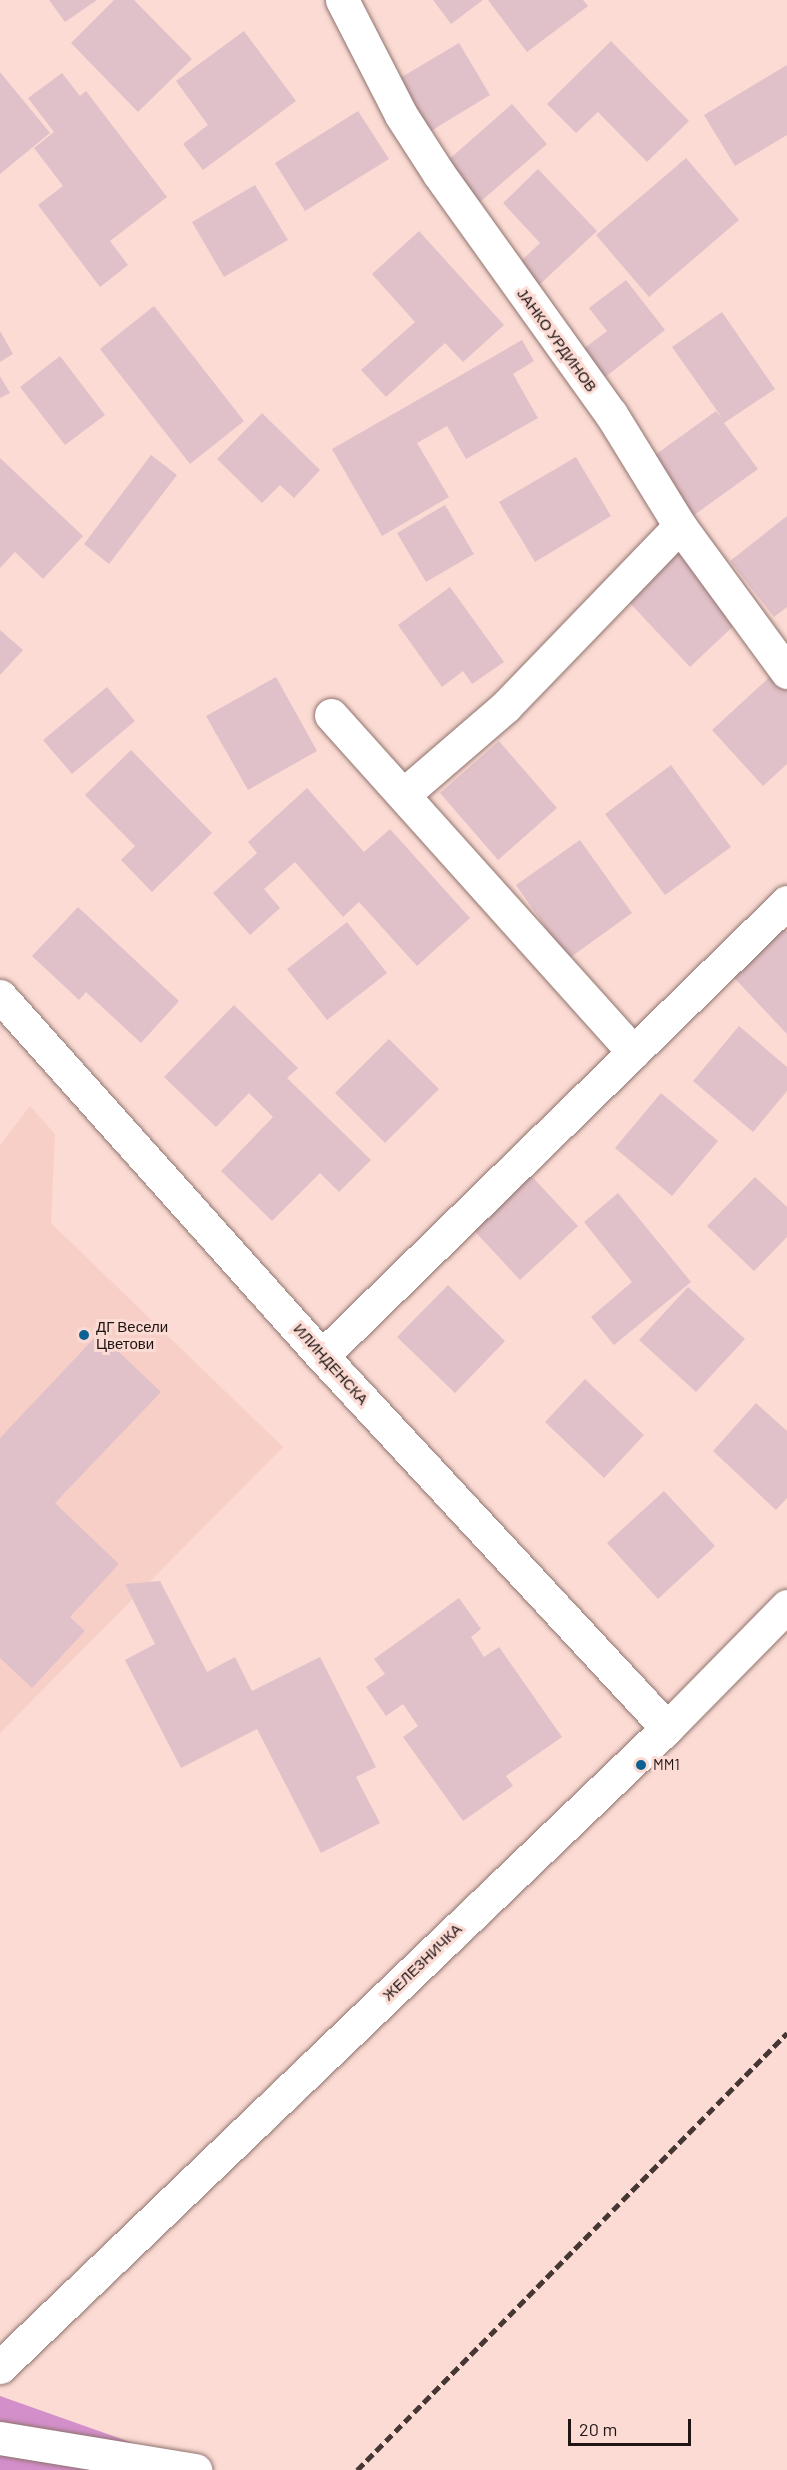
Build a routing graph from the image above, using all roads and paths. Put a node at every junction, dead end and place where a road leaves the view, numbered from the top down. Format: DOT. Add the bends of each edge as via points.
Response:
graph roads {
  1 [pos="342,0"];
  2 [pos="680,526"];
  3 [pos="787,672"];
  4 [pos="331,715"];
  5 [pos="403,795"];
  6 [pos="787,902"];
  7 [pos="0,996"];
  8 [pos="633,1052"];
  9 [pos="322,1356"];
  10 [pos="787,1606"];
  11 [pos="667,1728"];
  12 [pos="0,2367"];
  13 [pos="0,2438"];
  14 [pos="195,2470"];
  1 -- 2 [label="street, ЈАНКО УРДИНОВ" via="407,125 610,414"];
  2 -- 3 [label="street, ЈАНКО УРДИНОВ"];
  2 -- 5 [label="street" via="506,706"];
  4 -- 5 [label="street"];
  5 -- 8 [label="street"];
  6 -- 8 [label="street"];
  7 -- 9 [label="street, ИЛИНДЕНСКА"];
  8 -- 9 [label="street"];
  9 -- 11 [label="street, ИЛИНДЕНСКА"];
  10 -- 11 [label="street, ЖЕЛЕЗНИЧКА"];
  11 -- 12 [label="street, ЖЕЛЕЗНИЧКА"];
  13 -- 14 [label="street"];
}
